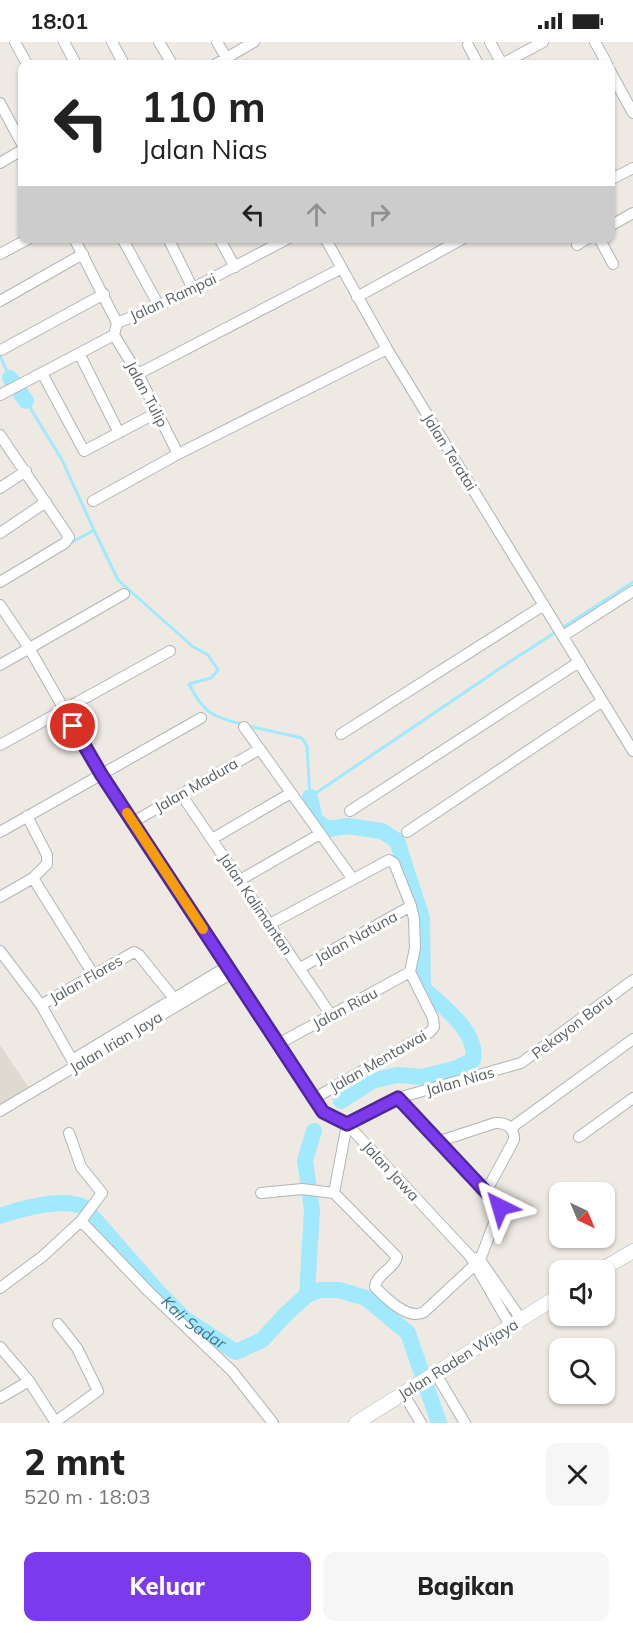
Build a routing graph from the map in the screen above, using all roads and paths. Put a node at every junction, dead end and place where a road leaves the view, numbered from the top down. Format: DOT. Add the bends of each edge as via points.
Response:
graph roads {
  1 [pos="15,42"];
  2 [pos="64,42"];
  3 [pos="112,42"];
  4 [pos="159,42"];
  5 [pos="217,42"];
  6 [pos="254,42"];
  7 [pos="490,42"];
  8 [pos="543,42"];
  9 [pos="595,42"];
  10 [pos="468,45"];
  11 [pos="25,60"];
  12 [pos="74,60"];
  13 [pos="122,60"];
  14 [pos="170,60"];
  15 [pos="227,60"];
  16 [pos="229,60"];
  17 [pos="476,60"];
  18 [pos="500,60"];
  19 [pos="509,60"];
  20 [pos="605,60"];
  21 [pos="615,80"];
  22 [pos="1,108"];
  23 [pos="633,113"];
  24 [pos="18,137"];
  25 [pos="18,152"];
  26 [pos="0,163"];
  27 [pos="633,168"];
  28 [pos="615,177"];
  29 [pos="633,213"];
  30 [pos="615,223"];
  31 [pos="21,243"];
  32 [pos="77,243"];
  33 [pos="125,243"];
  34 [pos="170,243"];
  35 [pos="222,243"];
  36 [pos="270,243"];
  37 [pos="328,243"];
  38 [pos="455,243"];
  39 [pos="580,243"];
  40 [pos="602,243"];
  41 [pos="577,245"];
  42 [pos="0,254"];
  43 [pos="83,254"];
  44 [pos="613,264"];
  45 [pos="235,267"];
  46 [pos="342,268"];
  47 [pos="193,289"];
  48 [pos="104,294"];
  49 [pos="357,297"];
  50 [pos="0,301"];
  51 [pos="159,306"];
  52 [pos="117,323"];
  53 [pos="114,335"];
  54 [pos="387,349"];
  55 [pos="1,350"];
  56 [pos="79,353"];
  57 [pos="42,373"];
  58 [pos="138,374"];
  59 [pos="9,390"];
  60 [pos="158,412"];
  61 [pos="118,433"];
  62 [pos="2,441"];
  63 [pos="178,454"];
  64 [pos="26,471"];
  65 [pos="0,488"];
  66 [pos="93,501"];
  67 [pos="46,502"];
  68 [pos="0,533"];
  69 [pos="0,582"];
  70 [pos="633,591"];
  71 [pos="124,594"];
  72 [pos="0,605"];
  73 [pos="544,605"];
  74 [pos="560,631"];
  75 [pos="29,648"];
  76 [pos="170,651"];
  77 [pos="579,662"];
  78 [pos="0,665"];
  79 [pos="601,702"];
  80 [pos="63,709"];
  81 [pos="201,718"];
  82 [pos="244,727"];
  83 [pos="341,734"];
  84 [pos="0,746"];
  85 [pos="632,746"];
  86 [pos="260,749"];
  87 [pos="101,774"];
  88 [pos="291,793"];
  89 [pos="182,794"];
  90 [pos="350,811"];
  91 [pos="27,816"];
  92 [pos="133,822"];
  93 [pos="0,832"];
  94 [pos="407,832"];
  95 [pos="320,834"];
  96 [pos="212,839"];
  97 [pos="33,878"];
  98 [pos="352,878"];
  99 [pos="240,880"];
  100 [pos="0,897"];
  101 [pos="411,906"];
  102 [pos="270,924"];
  103 [pos="0,951"];
  104 [pos="230,969"];
  105 [pos="300,969"];
  106 [pos="410,972"];
  107 [pos="93,974"];
  108 [pos="633,980"];
  109 [pos="177,1002"];
  110 [pos="41,1005"];
  111 [pos="331,1015"];
  112 [pos="633,1039"];
  113 [pos="280,1043"];
  114 [pos="74,1064"];
  115 [pos="508,1067"];
  116 [pos="398,1098"];
  117 [pos="633,1098"];
  118 [pos="313,1099"];
  119 [pos="0,1110"];
  120 [pos="343,1121"];
  121 [pos="511,1128"];
  122 [pos="69,1133"];
  123 [pos="579,1137"];
  124 [pos="437,1142"];
  125 [pos="487,1190"];
  126 [pos="261,1193"];
  127 [pos="334,1193"];
  128 [pos="82,1220"];
  129 [pos="633,1251"];
  130 [pos="475,1261"];
  131 [pos="615,1262"];
  132 [pos="0,1288"];
  133 [pos="549,1302"];
  134 [pos="516,1323"];
  135 [pos="58,1324"];
  136 [pos="0,1347"];
  137 [pos="433,1376"];
  138 [pos="28,1381"];
  139 [pos="404,1393"];
  140 [pos="0,1398"];
  141 [pos="55,1423"];
  142 [pos="273,1423"];
  143 [pos="356,1423"];
  144 [pos="421,1423"];
  145 [pos="465,1423"];
  1 -- 11 [label="street"];
  2 -- 12 [label="street"];
  3 -- 13 [label="street"];
  4 -- 14 [label="street"];
  5 -- 15 [label="street"];
  6 -- 16 [label="street"];
  7 -- 18 [label="street"];
  8 -- 19 [label="street"];
  9 -- 20 [label="street"];
  10 -- 17 [label="street"];
  21 -- 23 [label="street"];
  22 -- 24 [label="street"];
  25 -- 26 [label="street"];
  27 -- 28 [label="street"];
  29 -- 30 [label="street"];
  31 -- 42 [label="street"];
  32 -- 43 [label="street"];
  33 -- 51 [label="street"];
  34 -- 47 [label="street"];
  35 -- 45 [label="street"];
  36 -- 45 [label="street, Jalan Rampai"];
  37 -- 46 [label="street, Jalan Teratai"];
  38 -- 49 [label="street"];
  39 -- 41 [label="street"];
  40 -- 44 [label="street"];
  43 -- 48 [label="street"];
  43 -- 50 [label="street"];
  45 -- 47 [label="street, Jalan Rampai"];
  46 -- 49 [label="street, Jalan Teratai"];
  46 -- 58 [label="street"];
  47 -- 51 [label="street, Jalan Rampai"];
  48 -- 52 [label="street"];
  48 -- 55 [label="street"];
  49 -- 54 [label="street, Jalan Teratai"];
  51 -- 52 [label="street, Jalan Rampai"];
  52 -- 53 [label="street, Jalan Rampai"];
  53 -- 56 [label="street"];
  53 -- 58 [label="street, Jalan Tulip"];
  54 -- 63 [label="street"];
  54 -- 73 [label="street, Jalan Teratai"];
  56 -- 57 [label="street"];
  56 -- 61 [label="street"];
  57 -- 59 [label="street"];
  57 -- 61 [label="street" via="82,449 86,451"];
  58 -- 60 [label="street, Jalan Tulip"];
  60 -- 61 [label="street"];
  60 -- 63 [label="street, Jalan Tulip"];
  62 -- 64 [label="street"];
  63 -- 66 [label="street"];
  64 -- 65 [label="street"];
  64 -- 67 [label="street"];
  67 -- 68 [label="street"];
  67 -- 69 [label="street" via="68,533 68,540"];
  70 -- 74 [label="street"];
  71 -- 75 [label="street"];
  72 -- 75 [label="street, Jalan Jawa"];
  73 -- 74 [label="street, Jalan Teratai"];
  73 -- 83 [label="street"];
  74 -- 77 [label="street, Jalan Teratai"];
  75 -- 78 [label="street"];
  75 -- 80 [label="street, Jalan Jawa"];
  76 -- 80 [label="street"];
  77 -- 79 [label="street, Jalan Teratai"];
  77 -- 90 [label="street"];
  79 -- 85 [label="street, Jalan Teratai"];
  79 -- 94 [label="street"];
  80 -- 84 [label="street"];
  80 -- 87 [label="street, Jalan Jawa"];
  81 -- 87 [label="street"];
  82 -- 86 [label="street"];
  86 -- 88 [label="street"];
  86 -- 89 [label="street, Jalan Madura"];
  87 -- 91 [label="street"];
  87 -- 92 [label="street, Jalan Jawa"];
  88 -- 95 [label="street"];
  88 -- 96 [label="street"];
  89 -- 92 [label="street, Jalan Madura"];
  89 -- 96 [label="street, Jalan Kalimantan"];
  91 -- 93 [label="street"];
  91 -- 97 [label="street" via="48,860"];
  92 -- 104 [label="street, Jalan Jawa"];
  95 -- 98 [label="street"];
  95 -- 99 [label="street"];
  96 -- 99 [label="street, Jalan Kalimantan"];
  97 -- 100 [label="street"];
  97 -- 107 [label="street"];
  98 -- 101 [label="street" via="390,860"];
  98 -- 102 [label="street"];
  99 -- 102 [label="street, Jalan Kalimantan"];
  101 -- 105 [label="street, Jalan Natuna"];
  101 -- 106 [label="street" via="415,938"];
  102 -- 105 [label="street, Jalan Kalimantan"];
  103 -- 110 [label="street"];
  104 -- 109 [label="street, Jalan Irian Jaya"];
  104 -- 113 [label="street, Jalan Jawa"];
  105 -- 111 [label="street, Jalan Kalimantan"];
  106 -- 111 [label="street, Jalan Riau"];
  106 -- 118 [label="street, Jalan Mentawai" via="434,1018 434,1027"];
  107 -- 109 [label="street, Jalan Flores" via="134,952"];
  107 -- 110 [label="street, Jalan Flores"];
  108 -- 115 [label="street, Pekayon Baru" via="531,1056"];
  109 -- 114 [label="street, Jalan Irian Jaya"];
  110 -- 114 [label="street"];
  111 -- 113 [label="street, Jalan Riau"];
  112 -- 121 [label="street"];
  113 -- 118 [label="street, Jalan Jawa"];
  114 -- 119 [label="street, Jalan Irian Jaya"];
  115 -- 116 [label="street, Jalan Nias"];
  116 -- 120 [label="street, Jalan Nias"];
  116 -- 124 [label="street"];
  117 -- 123 [label="street"];
  118 -- 120 [label="street, Jalan Jawa" via="323,1112"];
  120 -- 127 [label="street"];
  120 -- 130 [label="street, Jalan Jawa"];
  121 -- 124 [label="street" via="495,1123"];
  121 -- 125 [label="street" via="514,1140"];
  122 -- 128 [label="street" via="81,1167 102,1193"];
  124 -- 125 [label="street"];
  125 -- 130 [label="street" via="500,1209"];
  126 -- 127 [label="street" via="302,1189"];
  127 -- 130 [label="street" via="396,1254 396,1262 374,1285 412,1315 424,1312"];
  128 -- 132 [label="street"];
  128 -- 142 [label="street" via="149,1292 232,1371"];
  129 -- 131 [label="main road"];
  130 -- 134 [label="street, Jalan Jawa"];
  133 -- 134 [label="main road, Jalan Raden Wijaya"];
  134 -- 137 [label="main road, Jalan Raden Wijaya"];
  135 -- 141 [label="street" via="77,1348 98,1391"];
  136 -- 138 [label="street"];
  137 -- 139 [label="main road, Jalan Raden Wijaya"];
  137 -- 145 [label="street"];
  138 -- 140 [label="street"];
  138 -- 141 [label="street"];
  139 -- 143 [label="main road, Jalan Raden Wijaya"];
  139 -- 144 [label="street"];
}
